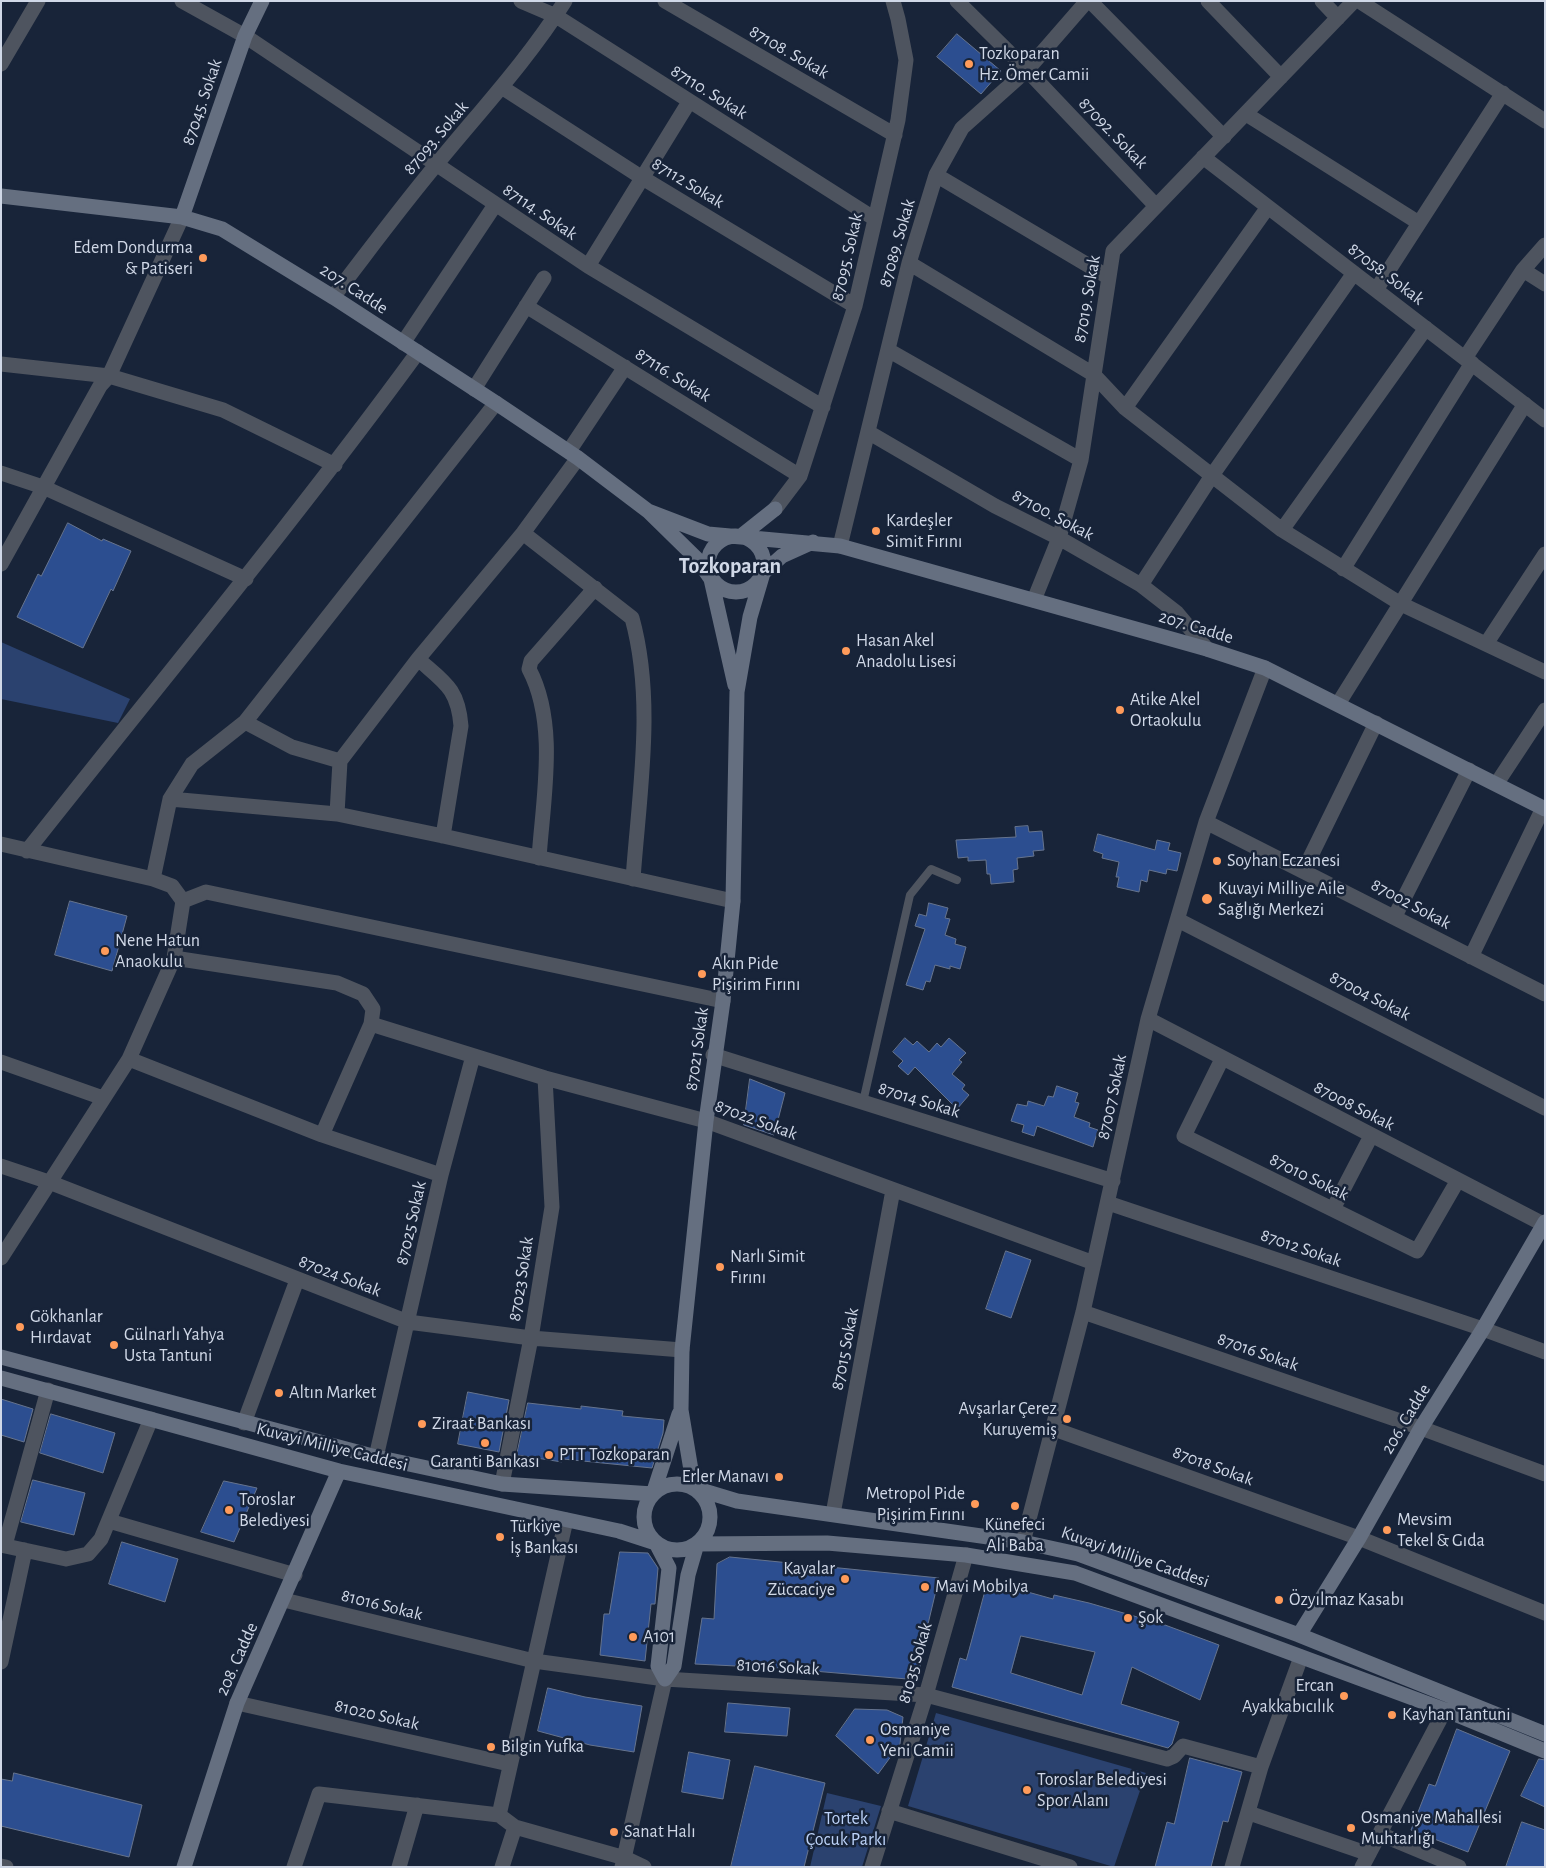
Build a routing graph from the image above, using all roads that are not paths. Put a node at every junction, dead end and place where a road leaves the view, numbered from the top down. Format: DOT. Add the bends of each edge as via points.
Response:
graph roads {
  1 [pos="38,1"];
  2 [pos="182,1"];
  3 [pos="262,1"];
  4 [pos="521,1"];
  5 [pos="565,1"];
  6 [pos="665,1"];
  7 [pos="893,1"];
  8 [pos="957,1"];
  9 [pos="1088,1"];
  10 [pos="1208,1"];
  11 [pos="1322,1"];
  12 [pos="1354,1"];
  13 [pos="1359,1"];
  14 [pos="556,16"];
  15 [pos="1338,18"];
  16 [pos="245,36"];
  17 [pos="1,64"];
  18 [pos="1027,70"];
  19 [pos="1281,77"];
  20 [pos="503,88"];
  21 [pos="1503,93"];
  22 [pos="688,102"];
  23 [pos="1246,114"];
  24 [pos="1545,121"];
  25 [pos="895,135"];
  26 [pos="1224,137"];
  27 [pos="1204,157"];
  28 [pos="436,165"];
  29 [pos="936,175"];
  30 [pos="641,177"];
  31 [pos="1,196"];
  32 [pos="495,204"];
  33 [pos="1156,206"];
  34 [pos="1268,207"];
  35 [pos="182,217"];
  36 [pos="876,219"];
  37 [pos="1419,223"];
  38 [pos="1545,245"];
  39 [pos="910,264"];
  40 [pos="588,266"];
  41 [pos="1523,270"];
  42 [pos="1354,273"];
  43 [pos="1108,277"];
  44 [pos="544,278"];
  45 [pos="1545,284"];
  46 [pos="1376,290"];
  47 [pos="333,297"];
  48 [pos="526,306"];
  49 [pos="856,306"];
  50 [pos="1426,328"];
  51 [pos="403,343"];
  52 [pos="888,350"];
  53 [pos="418,352"];
  54 [pos="1468,361"];
  55 [pos="1,364"];
  56 [pos="625,367"];
  57 [pos="1093,374"];
  58 [pos="109,376"];
  59 [pos="474,389"];
  60 [pos="496,403"];
  61 [pos="1525,404"];
  62 [pos="822,407"];
  63 [pos="1125,408"];
  64 [pos="1545,420"];
  65 [pos="868,432"];
  66 [pos="574,455"];
  67 [pos="1081,460"];
  68 [pos="335,465"];
  69 [pos="1,473"];
  70 [pos="1213,474"];
  71 [pos="800,476"];
  72 [pos="43,487"];
  73 [pos="648,511"];
  74 [pos="1282,530"];
  75 [pos="522,532"];
  76 [pos="741,536"];
  77 [pos="1059,538"];
  78 [pos="813,542"];
  79 [pos="840,546"];
  80 [pos="1545,554"];
  81 [pos="1,564"];
  82 [pos="1343,569"];
  83 [pos="763,573"];
  84 [pos="246,579"];
  85 [pos="711,579"];
  86 [pos="1141,585"];
  87 [pos="594,588"];
  88 [pos="1034,600"];
  89 [pos="1401,604"];
  90 [pos="1486,644"];
  91 [pos="1207,649"];
  92 [pos="418,659"];
  93 [pos="1265,668"];
  94 [pos="1545,672"];
  95 [pos="737,692"];
  96 [pos="1338,704"];
  97 [pos="1545,710"];
  98 [pos="245,722"];
  99 [pos="1376,723"];
  100 [pos="340,761"];
  101 [pos="1469,770"];
  102 [pos="1497,783"];
  103 [pos="170,799"];
  104 [pos="1544,809"];
  105 [pos="337,814"];
  106 [pos="1206,822"];
  107 [pos="443,836"];
  108 [pos="1,844"];
  109 [pos="27,851"];
  110 [pos="540,858"];
  111 [pos="1304,870"];
  112 [pos="154,879"];
  113 [pos="633,879"];
  114 [pos="957,880"];
  115 [pos="183,901"];
  116 [pos="732,901"];
  117 [pos="1395,916"];
  118 [pos="1178,920"];
  119 [pos="1471,957"];
  120 [pos="174,958"];
  121 [pos="1545,994"];
  122 [pos="723,1001"];
  123 [pos="1148,1018"];
  124 [pos="371,1024"];
  125 [pos="473,1056"];
  126 [pos="713,1056"];
  127 [pos="129,1059"];
  128 [pos="1222,1059"];
  129 [pos="1,1062"];
  130 [pos="545,1078"];
  131 [pos="103,1098"];
  132 [pos="863,1102"];
  133 [pos="1545,1108"];
  134 [pos="706,1121"];
  135 [pos="322,1135"];
  136 [pos="1371,1136"];
  137 [pos="1,1166"];
  138 [pos="441,1175"];
  139 [pos="1458,1180"];
  140 [pos="1113,1181"];
  141 [pos="49,1182"];
  142 [pos="893,1190"];
  143 [pos="1108,1202"];
  144 [pos="1333,1209"];
  145 [pos="1544,1223"];
  146 [pos="1,1258"];
  147 [pos="1094,1263"];
  148 [pos="297,1280"];
  149 [pos="1083,1312"];
  150 [pos="408,1322"];
  151 [pos="1483,1329"];
  152 [pos="531,1338"];
  153 [pos="682,1350"];
  154 [pos="1545,1352"];
  155 [pos="1,1357"];
  156 [pos="1,1378"];
  157 [pos="48,1390"];
  158 [pos="680,1410"];
  159 [pos="151,1419"];
  160 [pos="244,1423"];
  161 [pos="1421,1428"];
  162 [pos="1054,1429"];
  163 [pos="376,1457"];
  164 [pos="338,1471"];
  165 [pos="1545,1474"];
  166 [pos="502,1484"];
  167 [pos="694,1488"];
  168 [pos="653,1494"];
  169 [pos="833,1514"];
  170 [pos="566,1520"];
  171 [pos="108,1521"];
  172 [pos="1359,1538"];
  173 [pos="1023,1542"];
  174 [pos="656,1543"];
  175 [pos="697,1544"];
  176 [pos="3,1545"];
  177 [pos="25,1550"];
  178 [pos="966,1555"];
  179 [pos="295,1575"];
  180 [pos="284,1600"];
  181 [pos="1545,1613"];
  182 [pos="1299,1635"];
  183 [pos="1301,1657"];
  184 [pos="534,1661"];
  185 [pos="1,1662"];
  186 [pos="665,1679"];
  187 [pos="926,1695"];
  188 [pos="237,1703"];
  189 [pos="1445,1710"];
  190 [pos="1545,1734"];
  191 [pos="1545,1751"];
  192 [pos="509,1764"];
  193 [pos="1261,1767"];
  194 [pos="417,1805"];
  195 [pos="889,1811"];
  196 [pos="1249,1813"];
  197 [pos="499,1815"];
  198 [pos="515,1827"];
  199 [pos="1380,1834"];
  200 [pos="1366,1860"];
  201 [pos="624,1862"];
  202 [pos="1,1866"];
  203 [pos="6,1867"];
  204 [pos="184,1867"];
  205 [pos="294,1867"];
  206 [pos="399,1867"];
  207 [pos="502,1867"];
  208 [pos="644,1867"];
  209 [pos="872,1867"];
  210 [pos="1070,1867"];
  211 [pos="1232,1867"];
  212 [pos="1459,1867"];
  1 -- 17 [label="street"];
  2 -- 16 [label="street, 87114. Sokak"];
  3 -- 16 [label="street, 87045. Sokak"];
  4 -- 14 [label="street, 87110. Sokak"];
  5 -- 14 [label="street, 87093. Sokak"];
  6 -- 25 [label="street, 87108. Sokak"];
  7 -- 25 [label="street, 87095. Sokak" via="906,60"];
  8 -- 18 [label="street, 87092. Sokak"];
  9 -- 18 [label="street, 87089. Sokak"];
  9 -- 26 [label="street"];
  10 -- 19 [label="street"];
  11 -- 15 [label="street"];
  12 -- 15 [label="street, 87019. Sokak"];
  13 -- 21 [label="street"];
  14 -- 20 [label="street, 87093. Sokak"];
  14 -- 22 [label="street, 87110. Sokak"];
  15 -- 19 [label="street, 87019. Sokak"];
  16 -- 28 [label="street, 87114. Sokak"];
  16 -- 35 [label="street, 87045. Sokak"];
  18 -- 29 [label="street, 87089. Sokak" via="962,128"];
  18 -- 33 [label="street, 87092. Sokak"];
  19 -- 23 [label="street, 87019. Sokak"];
  20 -- 28 [label="street, 87093. Sokak"];
  20 -- 30 [label="street, 87112 Sokak"];
  21 -- 24 [label="street"];
  21 -- 37 [label="street"];
  22 -- 30 [label="street"];
  22 -- 36 [label="street, 87110. Sokak"];
  23 -- 26 [label="street, 87019. Sokak"];
  23 -- 37 [label="street"];
  25 -- 36 [label="street, 87095. Sokak"];
  26 -- 27 [label="street, 87019. Sokak"];
  27 -- 33 [label="street, 87019. Sokak"];
  27 -- 34 [label="street, 87058. Sokak"];
  28 -- 32 [label="street, 87114. Sokak"];
  28 -- 47 [label="street, 87093. Sokak"];
  29 -- 39 [label="street, 87089. Sokak"];
  29 -- 43 [label="street"];
  30 -- 40 [label="street"];
  30 -- 49 [label="street, 87112 Sokak"];
  31 -- 35 [label="street, 207. Cadde"];
  32 -- 40 [label="street, 87114. Sokak"];
  32 -- 51 [label="street"];
  33 -- 43 [label="street, 87019. Sokak" via="1113,251"];
  34 -- 42 [label="street, 87058. Sokak"];
  34 -- 63 [label="street"];
  35 -- 47 [label="street, 207. Cadde" via="222,229"];
  35 -- 58 [label="street"];
  36 -- 49 [label="street, 87095. Sokak"];
  37 -- 46 [label="street"];
  38 -- 41 [label="street"];
  39 -- 52 [label="street, 87089. Sokak"];
  39 -- 57 [label="street"];
  40 -- 62 [label="street, 87114. Sokak"];
  41 -- 45 [label="street"];
  41 -- 54 [label="street"];
  42 -- 46 [label="street, 87058. Sokak"];
  42 -- 70 [label="street"];
  43 -- 57 [label="street, 87019. Sokak"];
  44 -- 48 [label="street"];
  46 -- 50 [label="street, 87058. Sokak"];
  47 -- 51 [label="street, 207. Cadde"];
  48 -- 56 [label="street, 87116. Sokak"];
  48 -- 59 [label="street"];
  49 -- 62 [label="street, 87095. Sokak"];
  50 -- 54 [label="street, 87058. Sokak"];
  50 -- 74 [label="street"];
  51 -- 53 [label="street, 207. Cadde"];
  52 -- 65 [label="street, 87089. Sokak"];
  52 -- 67 [label="street"];
  53 -- 59 [label="street, 207. Cadde"];
  53 -- 68 [label="street"];
  54 -- 61 [label="street, 87058. Sokak"];
  54 -- 82 [label="street"];
  55 -- 58 [label="street"];
  56 -- 66 [label="street"];
  56 -- 71 [label="street, 87116. Sokak"];
  57 -- 63 [label="street"];
  57 -- 67 [label="street, 87019. Sokak"];
  58 -- 68 [label="street" via="223,410"];
  58 -- 72 [label="street" via="100,386"];
  59 -- 60 [label="street, 207. Cadde"];
  60 -- 66 [label="street, 207. Cadde"];
  60 -- 98 [label="street"];
  61 -- 64 [label="street, 87058. Sokak"];
  61 -- 89 [label="street"];
  62 -- 71 [label="street, 87095. Sokak"];
  63 -- 70 [label="street"];
  65 -- 77 [label="street, 87100. Sokak" via="996,506"];
  65 -- 79 [label="street, 87089. Sokak"];
  66 -- 73 [label="street, 207. Cadde"];
  66 -- 75 [label="street"];
  67 -- 77 [label="street, 87019. Sokak"];
  68 -- 84 [label="street"];
  69 -- 72 [label="street"];
  70 -- 74 [label="street"];
  70 -- 86 [label="street"];
  71 -- 76 [label="street, 87095. Sokak" via="775,509"];
  72 -- 81 [label="street"];
  72 -- 84 [label="street"];
  73 -- 76 [label="street, 207. Cadde" via="708,534"];
  73 -- 85 [label="street" via="697,559"];
  74 -- 82 [label="street"];
  75 -- 87 [label="street"];
  75 -- 92 [label="street"];
  76 -- 78 [label="street, 207. Cadde"];
  76 -- 83 [label="street" via="758,546 764,563"];
  76 -- 85 [label="street" via="723,539 710,552 708,570"];
  77 -- 86 [label="street, 87100. Sokak"];
  77 -- 88 [label="street, 87019. Sokak"];
  78 -- 79 [label="street, 207. Cadde"];
  78 -- 83 [label="street" via="782,556"];
  79 -- 88 [label="street, 207. Cadde"];
  80 -- 90 [label="street"];
  82 -- 89 [label="street"];
  83 -- 85 [label="street" via="752,588 743,592 725,591"];
  83 -- 95 [label="street" via="750,617"];
  84 -- 109 [label="street"];
  85 -- 95 [label="street"];
  86 -- 91 [label="street, 87100. Sokak" via="1178,614"];
  87 -- 110 [label="street" via="531,661 529,669 547,729"];
  87 -- 113 [label="street" via="632,618 644,672"];
  88 -- 91 [label="street, 207. Cadde"];
  89 -- 90 [label="street"];
  89 -- 96 [label="street"];
  90 -- 94 [label="street"];
  91 -- 93 [label="street, 207. Cadde"];
  92 -- 100 [label="street"];
  92 -- 107 [label="street" via="452,689 460,708 461,726"];
  93 -- 96 [label="street, 207. Cadde"];
  93 -- 106 [label="street, 87007 Sokak"];
  95 -- 116 [label="street, 87021 Sokak"];
  96 -- 99 [label="street, 207. Cadde"];
  97 -- 102 [label="street"];
  98 -- 100 [label="street" via="292,747"];
  98 -- 103 [label="street" via="192,764"];
  99 -- 101 [label="street, 207. Cadde"];
  99 -- 111 [label="street"];
  100 -- 105 [label="street"];
  101 -- 102 [label="street, 207. Cadde"];
  101 -- 117 [label="street"];
  102 -- 104 [label="street, 207. Cadde"];
  103 -- 105 [label="street"];
  103 -- 112 [label="street"];
  104 -- 119 [label="street"];
  105 -- 107 [label="street"];
  106 -- 111 [label="street, 87002 Sokak"];
  106 -- 118 [label="street, 87007 Sokak"];
  107 -- 110 [label="street"];
  108 -- 109 [label="street"];
  109 -- 112 [label="street"];
  110 -- 113 [label="street"];
  111 -- 117 [label="street, 87002 Sokak"];
  112 -- 115 [label="street" via="172,886"];
  113 -- 116 [label="street"];
  114 -- 132 [label="lane" via="931,869 910,895"];
  115 -- 120 [label="street"];
  115 -- 122 [label="street" via="206,892"];
  116 -- 122 [label="street, 87021 Sokak"];
  117 -- 119 [label="street, 87002 Sokak"];
  118 -- 123 [label="street, 87007 Sokak"];
  118 -- 133 [label="street, 87004 Sokak"];
  119 -- 121 [label="street, 87002 Sokak"];
  120 -- 124 [label="street" via="336,983 363,994 373,1010"];
  120 -- 127 [label="street"];
  122 -- 126 [label="street, 87021 Sokak"];
  123 -- 128 [label="street, 87008 Sokak"];
  123 -- 140 [label="street, 87007 Sokak"];
  124 -- 125 [label="street, 87022 Sokak"];
  124 -- 135 [label="street"];
  125 -- 130 [label="street, 87022 Sokak"];
  125 -- 138 [label="street, 87025 Sokak"];
  126 -- 132 [label="street, 87014 Sokak"];
  126 -- 134 [label="street, 87021 Sokak"];
  127 -- 131 [label="street"];
  127 -- 135 [label="street"];
  128 -- 136 [label="street, 87008 Sokak"];
  128 -- 144 [label="street, 87010 Sokak" via="1184,1136"];
  129 -- 131 [label="street"];
  130 -- 134 [label="street, 87022 Sokak"];
  130 -- 152 [label="street, 87023 Sokak" via="552,1206"];
  131 -- 141 [label="street"];
  132 -- 140 [label="street, 87014 Sokak"];
  134 -- 142 [label="street, 87022 Sokak"];
  134 -- 153 [label="street, 87021 Sokak"];
  135 -- 138 [label="street"];
  136 -- 139 [label="street, 87008 Sokak"];
  136 -- 144 [label="street"];
  137 -- 141 [label="street, 87024 Sokak"];
  138 -- 150 [label="street, 87025 Sokak"];
  139 -- 144 [label="street, 87010 Sokak" via="1417,1251"];
  139 -- 145 [label="street, 87008 Sokak"];
  140 -- 143 [label="street, 87007 Sokak"];
  141 -- 146 [label="street"];
  141 -- 148 [label="street, 87024 Sokak"];
  142 -- 147 [label="street, 87022 Sokak"];
  142 -- 169 [label="street, 87015 Sokak"];
  143 -- 147 [label="street, 87007 Sokak"];
  143 -- 151 [label="street, 87012 Sokak"];
  145 -- 151 [label="street, 206. Cadde"];
  147 -- 149 [label="street, 87007 Sokak"];
  148 -- 150 [label="street, 87024 Sokak"];
  148 -- 160 [label="street"];
  149 -- 161 [label="street, 87016 Sokak"];
  149 -- 162 [label="street, 87007 Sokak"];
  150 -- 152 [label="street, 87024 Sokak"];
  150 -- 163 [label="street, 87025 Sokak"];
  151 -- 154 [label="street, 87012 Sokak"];
  151 -- 161 [label="street, 206. Cadde"];
  152 -- 153 [label="street, 87024 Sokak"];
  152 -- 166 [label="street, 87023 Sokak"];
  153 -- 158 [label="street, 87021 Sokak"];
  155 -- 160 [label="street, Kuvayi Milliye Caddesi"];
  156 -- 157 [label="street, Kuvayi Milliye Caddesi"];
  157 -- 159 [label="street, Kuvayi Milliye Caddesi"];
  157 -- 176 [label="street"];
  158 -- 167 [label="street, 87021 Sokak"];
  158 -- 168 [label="street, 87021 Sokak"];
  159 -- 164 [label="street, Kuvayi Milliye Caddesi"];
  159 -- 171 [label="street"];
  160 -- 163 [label="street, Kuvayi Milliye Caddesi"];
  161 -- 165 [label="street, 87016 Sokak"];
  161 -- 172 [label="street, 206. Cadde"];
  162 -- 172 [label="street, 87018 Sokak"];
  162 -- 173 [label="street, 87007 Sokak"];
  163 -- 166 [label="street, Kuvayi Milliye Caddesi"];
  164 -- 170 [label="street, Kuvayi Milliye Caddesi"];
  164 -- 179 [label="street, 208. Cadde"];
  166 -- 168 [label="street, Kuvayi Milliye Caddesi"];
  167 -- 168 [label="street" via="673,1484"];
  167 -- 169 [label="street, Kuvayi Milliye Caddesi" via="737,1501"];
  167 -- 175 [label="street" via="702,1495 710,1515 707,1531"];
  168 -- 174 [label="street" via="646,1508 644,1524"];
  169 -- 173 [label="street, Kuvayi Milliye Caddesi"];
  170 -- 174 [label="street, Kuvayi Milliye Caddesi"];
  170 -- 184 [label="street"];
  171 -- 177 [label="street" via="101,1539 88,1554 66,1560"];
  171 -- 179 [label="street"];
  172 -- 181 [label="street, 87018 Sokak"];
  172 -- 182 [label="street, 206. Cadde"];
  173 -- 182 [label="street, Kuvayi Milliye Caddesi" via="1078,1554"];
  174 -- 175 [label="street" via="676,1550"];
  174 -- 186 [label="street" via="669,1568 658,1666"];
  175 -- 178 [label="street, Kuvayi Milliye Caddesi" via="827,1543"];
  175 -- 186 [label="street" via="688,1575 674,1666"];
  176 -- 177 [label="street"];
  177 -- 185 [label="street"];
  178 -- 183 [label="street, Kuvayi Milliye Caddesi" via="1075,1573"];
  178 -- 187 [label="street, 81035 Sokak"];
  179 -- 180 [label="street, 208. Cadde"];
  180 -- 184 [label="street, 81016 Sokak"];
  180 -- 188 [label="street, 208. Cadde"];
  182 -- 190 [label="street, Kuvayi Milliye Caddesi"];
  183 -- 189 [label="street, Kuvayi Milliye Caddesi"];
  183 -- 193 [label="street"];
  184 -- 186 [label="street, 81016 Sokak"];
  184 -- 192 [label="street"];
  186 -- 187 [label="street, 81016 Sokak"];
  186 -- 201 [label="street"];
  187 -- 193 [label="street, 81016 Sokak" via="1167,1759 1183,1746"];
  187 -- 195 [label="street, 81035 Sokak"];
  188 -- 192 [label="street, 81020 Sokak"];
  188 -- 204 [label="street, 208. Cadde"];
  189 -- 191 [label="street, Kuvayi Milliye Caddesi"];
  189 -- 199 [label="street"];
  192 -- 197 [label="street"];
  193 -- 196 [label="street"];
  194 -- 197 [label="street"];
  194 -- 205 [label="street" via="319,1794"];
  194 -- 206 [label="street"];
  195 -- 209 [label="street, 81035 Sokak"];
  195 -- 210 [label="street"];
  196 -- 200 [label="street"];
  196 -- 211 [label="street"];
  197 -- 198 [label="street"];
  198 -- 201 [label="street"];
  198 -- 207 [label="street"];
  199 -- 200 [label="street"];
  199 -- 212 [label="street"];
  201 -- 208 [label="street"];
  202 -- 203 [label="street"];
}
